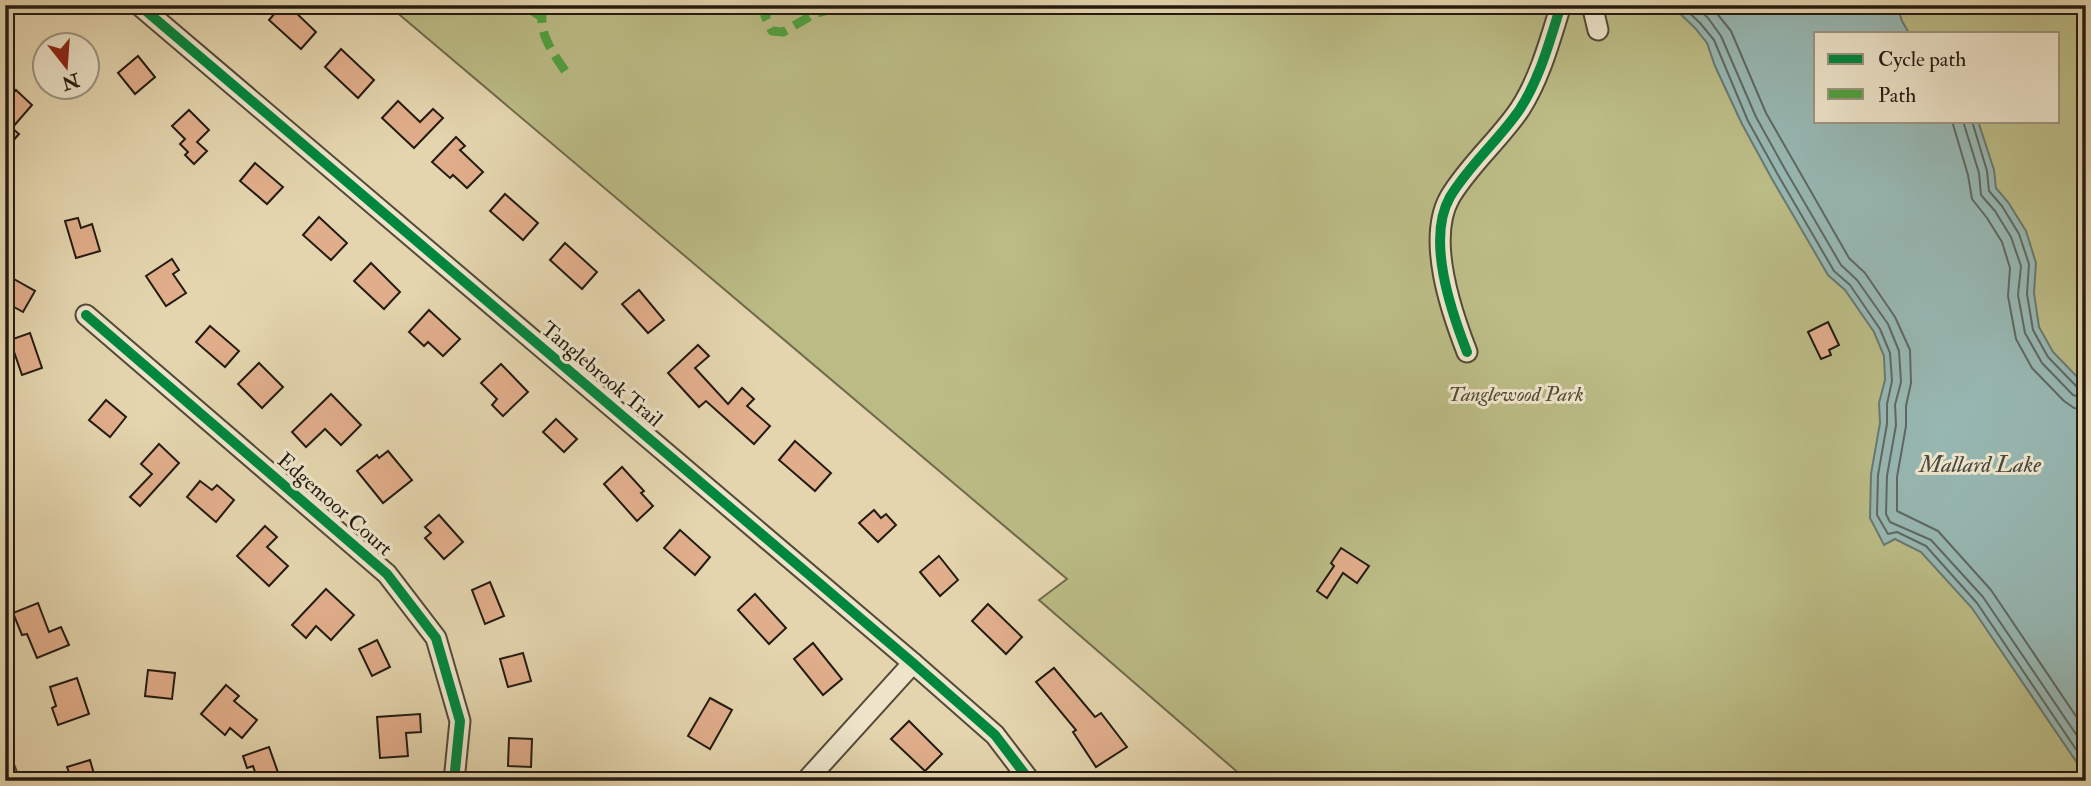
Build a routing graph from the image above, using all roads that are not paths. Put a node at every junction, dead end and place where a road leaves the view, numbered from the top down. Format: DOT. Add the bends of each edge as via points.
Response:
graph roads {
  1 [pos="139,5"];
  2 [pos="1561,5"];
  3 [pos="1592,5"];
  4 [pos="1598,30"];
  5 [pos="86,315"];
  6 [pos="1467,352"];
  7 [pos="913,663"];
  8 [pos="5,771"];
  9 [pos="9,781"];
  10 [pos="454,781"];
  11 [pos="806,781"];
  12 [pos="1030,781"];
  1 -- 7 [label="street, Tanglebrook Trail"];
  2 -- 6 [label="street" via="1530,92 1495,143 1464,177 1446,210 1440,244 1444,281"];
  3 -- 4 [label="street"];
  5 -- 10 [label="street, Edgemoor Court" via="387,575 436,638 460,721"];
  7 -- 11 [label="street"];
  7 -- 12 [label="street, Tanglebrook Trail" via="995,735"];
  8 -- 9 [label="street"];
}
